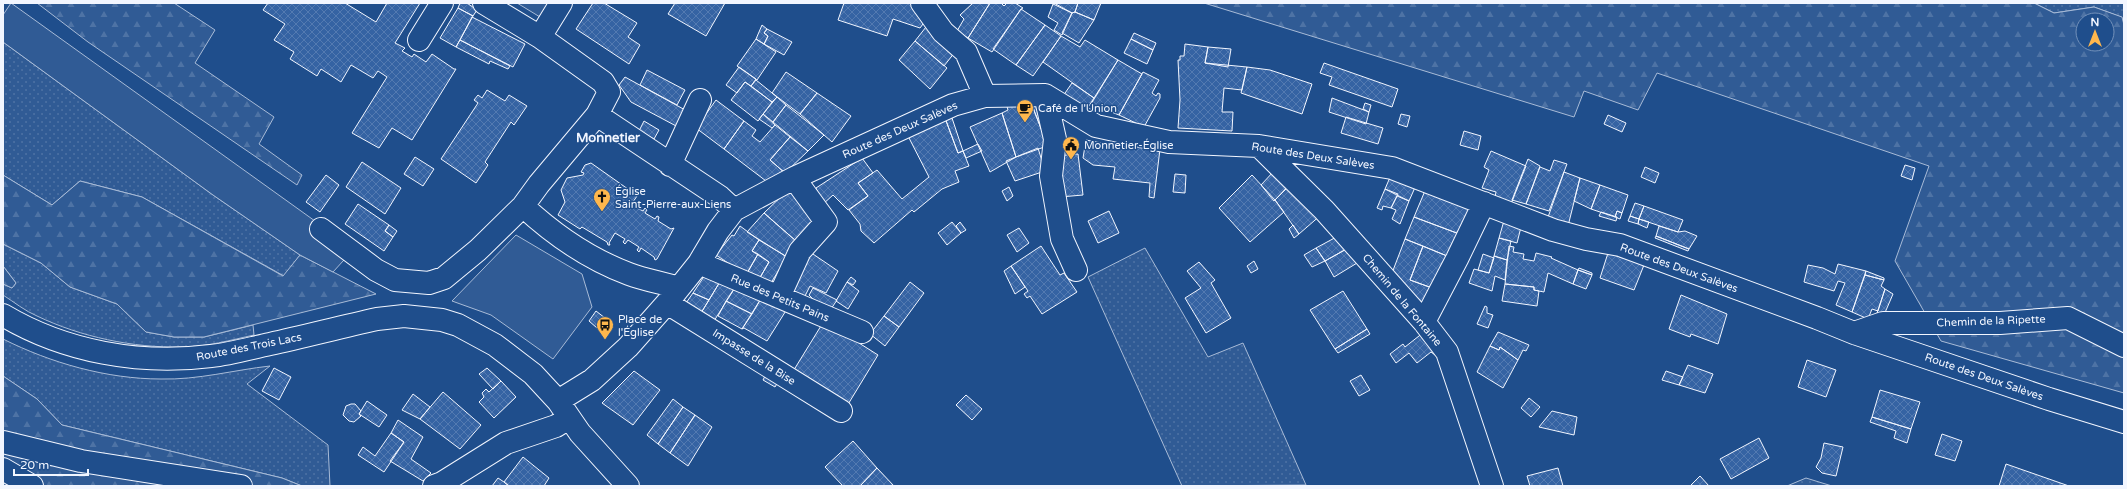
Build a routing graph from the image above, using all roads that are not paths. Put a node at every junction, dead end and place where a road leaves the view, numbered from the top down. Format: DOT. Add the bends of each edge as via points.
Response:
graph roads {
  1 [pos="442,3"];
  2 [pos="484,3"];
  3 [pos="561,3"];
  4 [pos="922,3"];
  5 [pos="540,37"];
  6 [pos="419,40"];
  7 [pos="1045,95"];
  8 [pos="985,96"];
  9 [pos="700,100"];
  10 [pos="597,115"];
  11 [pos="1259,146"];
  12 [pos="670,164"];
  13 [pos="794,178"];
  14 [pos="1484,203"];
  15 [pos="523,206"];
  16 [pos="734,210"];
  17 [pos="321,229"];
  18 [pos="699,263"];
  19 [pos="1076,270"];
  20 [pos="673,295"];
  21 [pos="779,297"];
  22 [pos="3,315"];
  23 [pos="1424,322"];
  24 [pos="862,332"];
  25 [pos="1854,333"];
  26 [pos="2124,346"];
  27 [pos="564,410"];
  28 [pos="841,411"];
  29 [pos="2124,422"];
  30 [pos="3,442"];
  31 [pos="3,469"];
  32 [pos="32,486"];
  33 [pos="241,486"];
  34 [pos="434,486"];
  35 [pos="628,486"];
  36 [pos="1492,486"];
  1 -- 6 [label="street"];
  2 -- 5 [label="street"];
  3 -- 5 [label="street"];
  4 -- 8 [label="street" via="943,32 966,52"];
  5 -- 10 [label="street" via="604,82 609,92"];
  7 -- 8 [label="street, Route des Deux Salèves"];
  7 -- 11 [label="street, Route des Deux Salèves" via="1096,126 1169,142"];
  7 -- 19 [label="street" via="1055,139 1051,176 1062,239"];
  8 -- 13 [label="street, Route des Deux Salèves" via="952,104"];
  9 -- 12 [label="street"];
  10 -- 12 [label="street"];
  10 -- 15 [label="street"];
  11 -- 14 [label="street, Route des Deux Salèves" via="1392,168"];
  11 -- 23 [label="street, Chemin de la Fontaine" via="1324,210"];
  12 -- 16 [label="street" via="720,197"];
  13 -- 16 [label="street, Route des Deux Salèves"];
  13 -- 21 [label="street" via="826,222 800,251"];
  14 -- 23 [label="street"];
  14 -- 25 [label="street, Route des Deux Salèves" via="1553,230 1620,245"];
  15 -- 17 [label="street" via="478,250 444,278 429,283 395,280 376,270"];
  15 -- 20 [label="street, Impasse de la Bise" via="548,229 601,262"];
  16 -- 18 [label="street, Route des Deux Salèves"];
  18 -- 20 [label="street, Route des Deux Salèves"];
  18 -- 21 [label="street, Rue des Petits Pains"];
  20 -- 27 [label="street, Route des Deux Salèves" via="628,347"];
  20 -- 28 [label="street, Impasse de la Bise"];
  21 -- 24 [label="street, Rue des Petits Pains"];
  22 -- 27 [label="street, Route des Trois Lacs" via="53,339 98,351 144,358 212,356 377,319 404,316 436,319 458,325 495,345 533,374"];
  23 -- 36 [label="street, Chemin de la Fontaine" via="1447,352"];
  25 -- 26 [label="street, Chemin de la Ripette" via="1883,323 2000,323 2068,318"];
  25 -- 29 [label="street, Route des Deux Salèves"];
  27 -- 34 [label="street, Route des Deux Salèves" via="552,428 506,443"];
  27 -- 35 [label="street, Route des Trois Lacs"];
  30 -- 33 [label="street" via="81,461"];
  31 -- 32 [label="street"];
}
